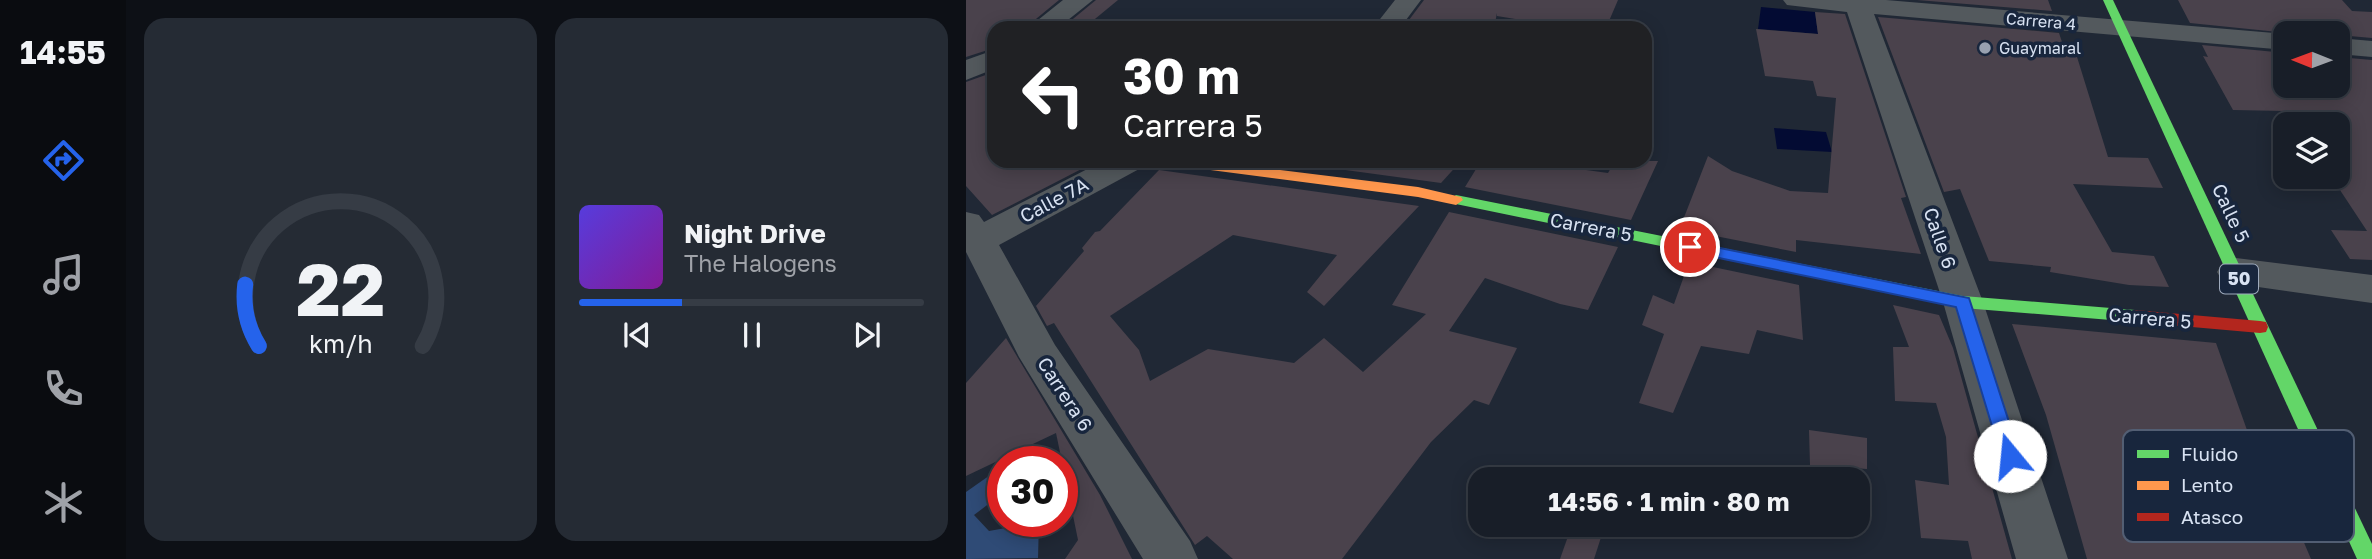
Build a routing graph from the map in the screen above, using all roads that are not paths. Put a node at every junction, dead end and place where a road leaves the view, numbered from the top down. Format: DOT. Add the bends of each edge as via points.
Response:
graph roads {
  1 [pos="1080,0"];
  2 [pos="1408,0"];
  3 [pos="1796,0"];
  4 [pos="2108,0"];
  5 [pos="1857,3"];
  6 [pos="1051,21"];
  7 [pos="1391,21"];
  8 [pos="2121,27"];
  9 [pos="2273,40"];
  10 [pos="2350,47"];
  11 [pos="2372,49"];
  12 [pos="987,62"];
  13 [pos="966,72"];
  14 [pos="1114,168"];
  15 [pos="1281,168"];
  16 [pos="972,232"];
  17 [pos="2236,272"];
  18 [pos="2372,289"];
  19 [pos="1963,302"];
  20 [pos="2260,327"];
  21 [pos="2308,430"];
  22 [pos="2354,529"];
  23 [pos="1172,559"];
  24 [pos="2042,559"];
  25 [pos="2368,559"];
  1 -- 6 [label="street"];
  2 -- 7 [label="street"];
  3 -- 5 [label="street, Carrera 4"];
  4 -- 8 [label="main road, Calle 5 / 50"];
  5 -- 8 [label="street, Carrera 4"];
  5 -- 19 [label="street, Calle 6"];
  8 -- 9 [label="street, Carrera 4"];
  8 -- 17 [label="main road, Calle 5 / 50"];
  10 -- 11 [label="street"];
  12 -- 13 [label="street"];
  14 -- 16 [label="street, Calle 7A"];
  15 -- 19 [label="main road, Carrera 5"];
  16 -- 23 [label="street, Carrera 6" via="1040,357"];
  17 -- 18 [label="street"];
  17 -- 20 [label="main road, Calle 5 / 50"];
  19 -- 20 [label="main road, Carrera 5"];
  19 -- 24 [label="street, Calle 6"];
  20 -- 21 [label="main road, Calle 5 / 50"];
  22 -- 25 [label="main road, Calle 5 / 50"];
}
